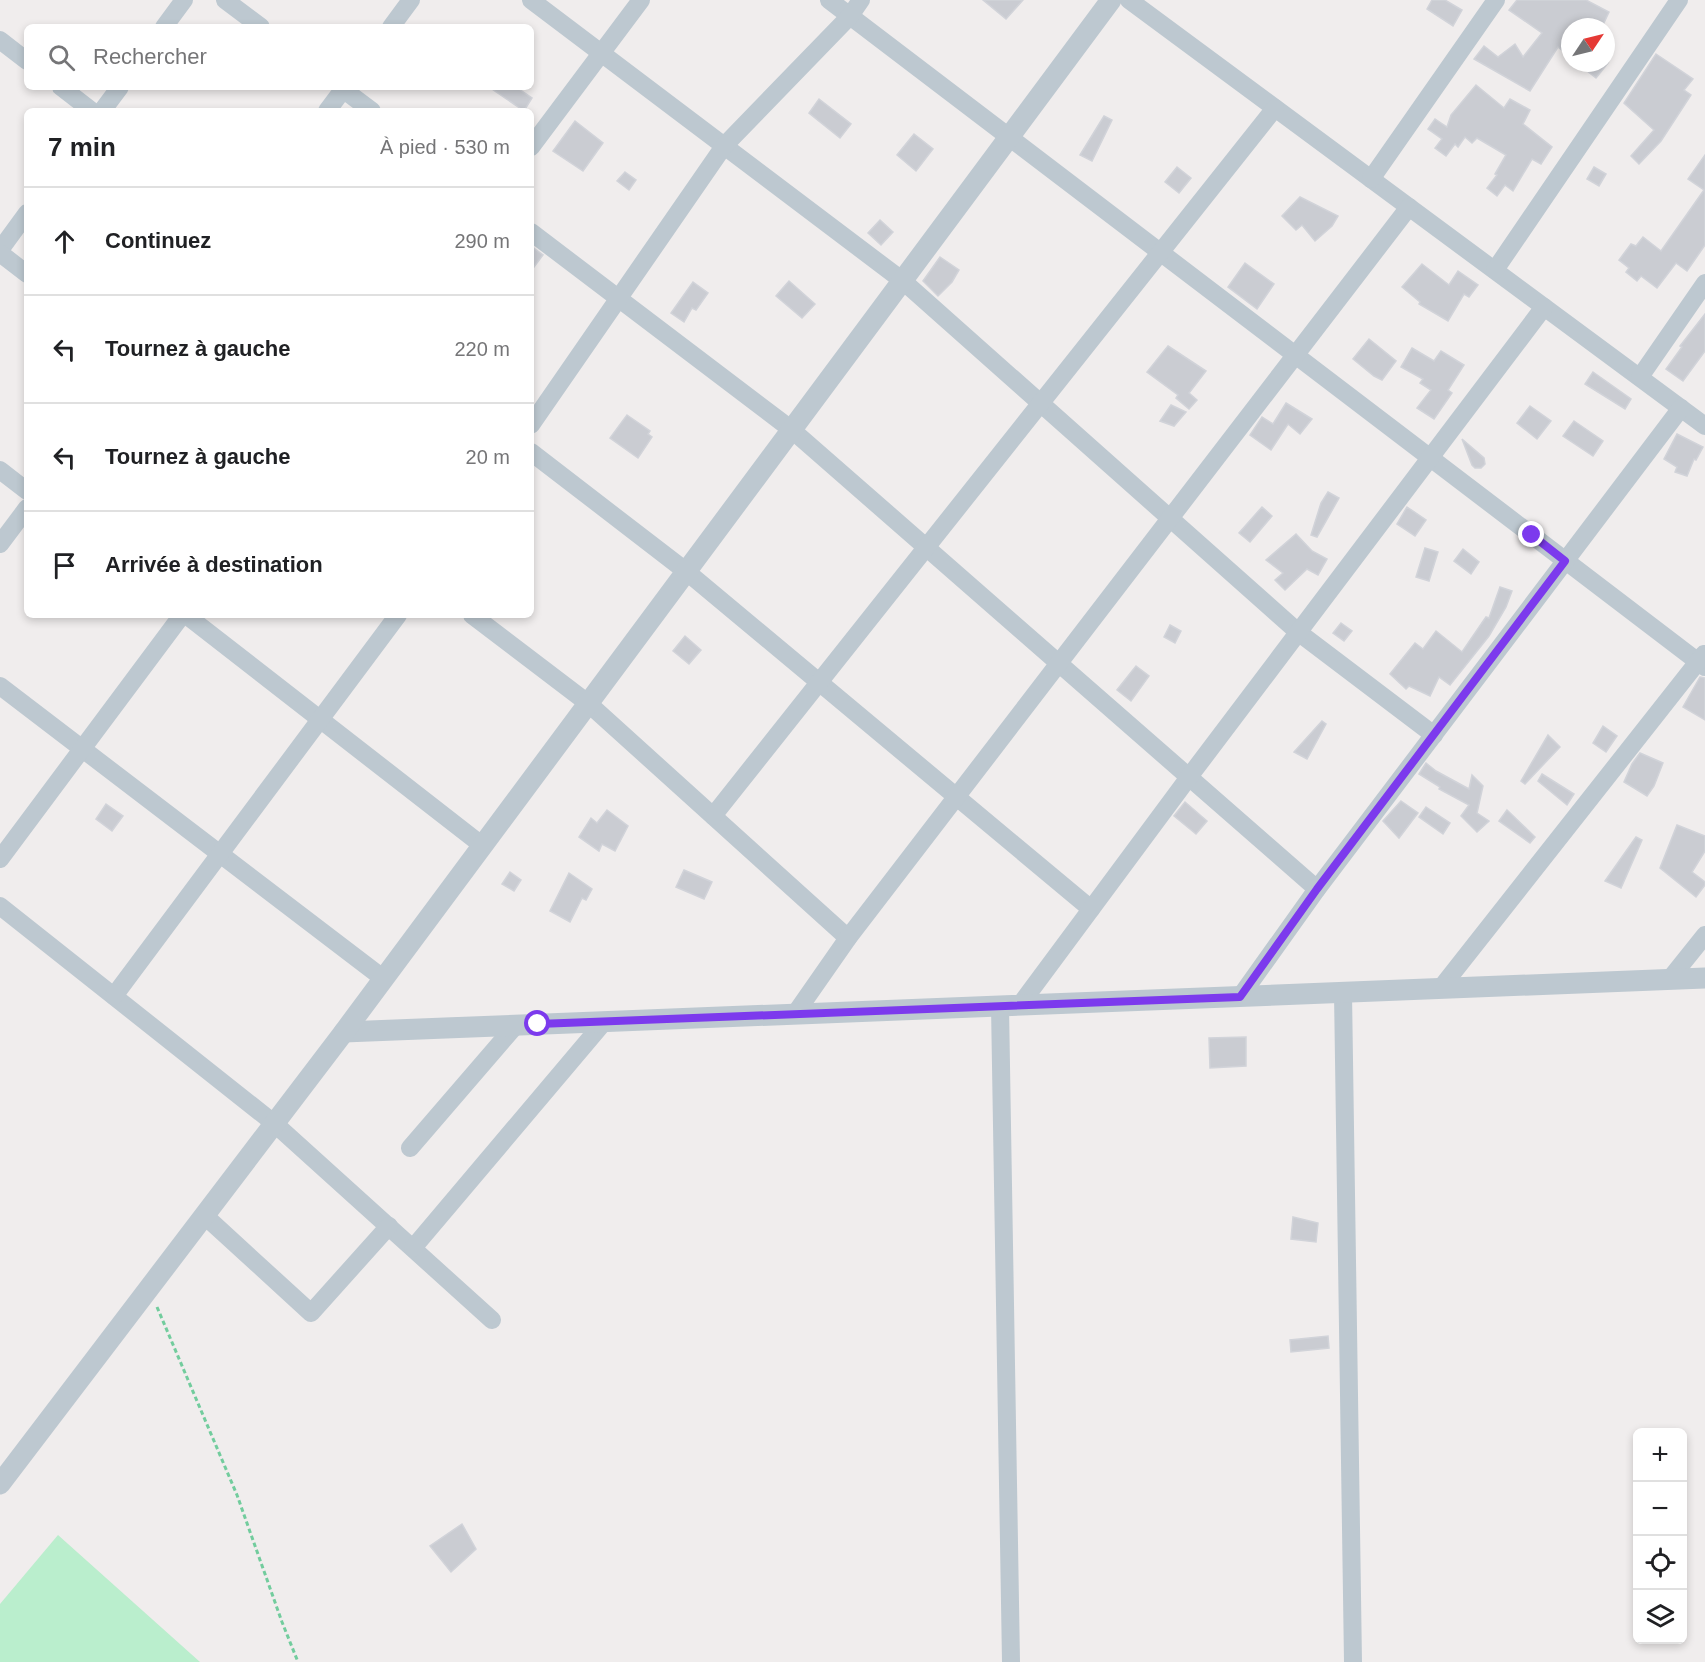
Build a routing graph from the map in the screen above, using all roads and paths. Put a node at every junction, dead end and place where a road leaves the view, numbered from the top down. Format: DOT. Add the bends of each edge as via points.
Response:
graph roads {
  1 [pos="184,0"];
  2 [pos="225,0"];
  3 [pos="411,0"];
  4 [pos="531,0"];
  5 [pos="641,0"];
  6 [pos="829,0"];
  7 [pos="861,0"];
  8 [pos="1111,0"];
  9 [pos="1129,0"];
  10 [pos="1496,0"];
  11 [pos="1679,0"];
  12 [pos="850,16"];
  13 [pos="166,24"];
  14 [pos="257,24"];
  15 [pos="393,24"];
  16 [pos="0,40"];
  17 [pos="602,53"];
  18 [pos="24,59"];
  19 [pos="65,90"];
  20 [pos="118,90"];
  21 [pos="342,90"];
  22 [pos="346,90"];
  23 [pos="88,108"];
  24 [pos="104,108"];
  25 [pos="329,108"];
  26 [pos="368,108"];
  27 [pos="1275,108"];
  28 [pos="1009,137"];
  29 [pos="534,143"];
  30 [pos="724,146"];
  31 [pos="1371,179"];
  32 [pos="1409,207"];
  33 [pos="24,217"];
  34 [pos="534,234"];
  35 [pos="0,251"];
  36 [pos="1160,252"];
  37 [pos="1495,270"];
  38 [pos="24,271"];
  39 [pos="903,281"];
  40 [pos="1705,283"];
  41 [pos="619,298"];
  42 [pos="1544,307"];
  43 [pos="1295,355"];
  44 [pos="1640,377"];
  45 [pos="1040,403"];
  46 [pos="1681,408"];
  47 [pos="534,421"];
  48 [pos="1705,426"];
  49 [pos="792,430"];
  50 [pos="534,454"];
  51 [pos="1430,458"];
  52 [pos="0,470"];
  53 [pos="24,489"];
  54 [pos="24,512"];
  55 [pos="1170,518"];
  56 [pos="0,544"];
  57 [pos="926,547"];
  58 [pos="1565,561"];
  59 [pos="687,572"];
  60 [pos="182,618"];
  61 [pos="188,618"];
  62 [pos="396,618"];
  63 [pos="476,618"];
  64 [pos="1298,632"];
  65 [pos="1703,660"];
  66 [pos="1059,663"];
  67 [pos="819,682"];
  68 [pos="0,686"];
  69 [pos="589,704"];
  70 [pos="320,719"];
  71 [pos="1434,735"];
  72 [pos="82,749"];
  73 [pos="1189,777"];
  74 [pos="957,796"];
  75 [pos="713,816"];
  76 [pos="483,846"];
  77 [pos="220,854"];
  78 [pos="0,859"];
  79 [pos="1317,889"];
  80 [pos="0,906"];
  81 [pos="1091,909"];
  82 [pos="1705,935"];
  83 [pos="848,938"];
  84 [pos="1705,978"];
  85 [pos="384,979"];
  86 [pos="1669,980"];
  87 [pos="1440,989"];
  88 [pos="1343,993"];
  89 [pos="114,996"];
  90 [pos="1240,997"];
  91 [pos="1010,1006"];
  92 [pos="795,1014"];
  93 [pos="604,1022"];
  94 [pos="516,1025"];
  95 [pos="344,1032"];
  96 [pos="275,1124"];
  97 [pos="410,1148"];
  98 [pos="205,1216"];
  99 [pos="389,1226"];
  100 [pos="413,1248"];
  101 [pos="150,1289"];
  102 [pos="492,1320"];
  103 [pos="0,1484"];
  104 [pos="298,1662"];
  105 [pos="1011,1662"];
  106 [pos="1353,1662"];
  1 -- 13 [label="street"];
  2 -- 14 [label="street"];
  3 -- 15 [label="street"];
  4 -- 17 [label="street"];
  5 -- 17 [label="street"];
  6 -- 12 [label="street"];
  7 -- 12 [label="street"];
  8 -- 28 [label="street"];
  9 -- 27 [label="street"];
  10 -- 31 [label="street"];
  11 -- 37 [label="street"];
  12 -- 28 [label="street"];
  12 -- 30 [label="street"];
  16 -- 18 [label="street"];
  17 -- 29 [label="street"];
  17 -- 30 [label="street"];
  19 -- 23 [label="street"];
  20 -- 24 [label="street"];
  21 -- 25 [label="street"];
  22 -- 26 [label="street"];
  27 -- 31 [label="street"];
  27 -- 36 [label="street"];
  28 -- 36 [label="street"];
  28 -- 39 [label="street"];
  30 -- 39 [label="street"];
  30 -- 41 [label="street"];
  31 -- 32 [label="street"];
  32 -- 37 [label="street"];
  32 -- 43 [label="street"];
  33 -- 35 [label="street"];
  34 -- 41 [label="street"];
  35 -- 38 [label="street"];
  36 -- 43 [label="street"];
  36 -- 45 [label="street"];
  37 -- 42 [label="street"];
  39 -- 45 [label="street"];
  39 -- 49 [label="street"];
  40 -- 44 [label="street"];
  41 -- 47 [label="street"];
  41 -- 49 [label="street"];
  42 -- 44 [label="street"];
  42 -- 51 [label="street"];
  43 -- 51 [label="street"];
  43 -- 55 [label="street"];
  44 -- 46 [label="street"];
  45 -- 55 [label="street"];
  45 -- 57 [label="street"];
  46 -- 48 [label="street"];
  46 -- 58 [label="street"];
  49 -- 57 [label="street"];
  49 -- 59 [label="street"];
  50 -- 59 [label="street"];
  51 -- 58 [label="street"];
  51 -- 64 [label="street"];
  52 -- 53 [label="street"];
  54 -- 56 [label="street"];
  55 -- 64 [label="street"];
  55 -- 66 [label="street"];
  57 -- 66 [label="street"];
  57 -- 67 [label="street"];
  58 -- 65 [label="street"];
  58 -- 71 [label="street"];
  59 -- 67 [label="street"];
  59 -- 69 [label="street"];
  60 -- 72 [label="street"];
  61 -- 70 [label="street"];
  62 -- 70 [label="street"];
  63 -- 69 [label="street"];
  64 -- 71 [label="street"];
  64 -- 73 [label="street"];
  65 -- 87 [label="street"];
  66 -- 73 [label="street"];
  66 -- 74 [label="street"];
  67 -- 74 [label="street"];
  67 -- 75 [label="street"];
  68 -- 72 [label="street"];
  69 -- 75 [label="street"];
  69 -- 76 [label="street"];
  70 -- 76 [label="street"];
  70 -- 77 [label="street"];
  71 -- 79 [label="street"];
  72 -- 77 [label="street"];
  72 -- 78 [label="street"];
  73 -- 79 [label="street"];
  73 -- 81 [label="street"];
  74 -- 81 [label="street"];
  74 -- 83 [label="street"];
  75 -- 83 [label="street"];
  76 -- 85 [label="street"];
  77 -- 85 [label="street"];
  77 -- 89 [label="street"];
  79 -- 90 [label="street"];
  80 -- 89 [label="street"];
  81 -- 91 [label="street"];
  82 -- 86 [label="street"];
  83 -- 92 [label="street"];
  84 -- 86 [label="street"];
  85 -- 95 [label="street"];
  86 -- 87 [label="street"];
  87 -- 88 [label="street"];
  88 -- 90 [label="street"];
  88 -- 106 [label="street"];
  89 -- 96 [label="street"];
  90 -- 91 [label="street"];
  91 -- 92 [label="street"];
  91 -- 105 [label="street"];
  92 -- 93 [label="street"];
  93 -- 94 [label="street"];
  93 -- 100 [label="street"];
  94 -- 95 [label="street"];
  94 -- 97 [label="street"];
  95 -- 96 [label="street"];
  96 -- 98 [label="street"];
  96 -- 99 [label="street"];
  98 -- 99 [label="street" via="311,1313"];
  98 -- 101 [label="street"];
  99 -- 100 [label="street"];
  100 -- 102 [label="street"];
  101 -- 103 [label="street"];
  101 -- 104 [label="path" via="237,1496"];
}
